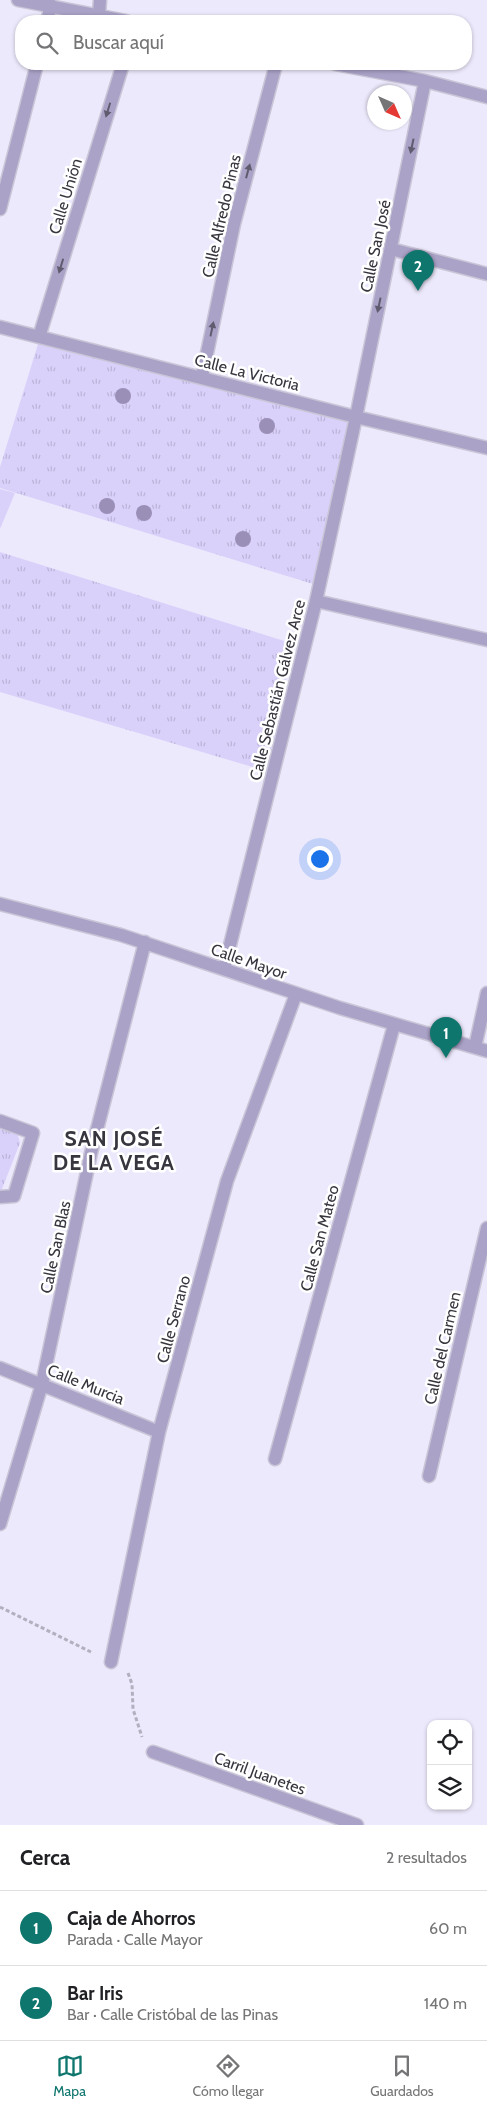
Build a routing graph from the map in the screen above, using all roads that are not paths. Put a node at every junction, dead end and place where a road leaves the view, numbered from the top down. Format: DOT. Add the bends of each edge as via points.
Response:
graph roads {
  1 [pos="18,0"];
  2 [pos="100,0"];
  3 [pos="51,6"];
  4 [pos="49,15"];
  5 [pos="95,15"];
  6 [pos="100,15"];
  7 [pos="35,70"];
  8 [pos="121,70"];
  9 [pos="274,70"];
  10 [pos="367,70"];
  11 [pos="425,81"];
  12 [pos="487,97"];
  13 [pos="0,210"];
  14 [pos="391,250"];
  15 [pos="487,274"];
  16 [pos="0,327"];
  17 [pos="39,337"];
  18 [pos="202,377"];
  19 [pos="356,417"];
  20 [pos="487,448"];
  21 [pos="316,601"];
  22 [pos="487,640"];
  23 [pos="0,904"];
  24 [pos="145,942"];
  25 [pos="224,969"];
  26 [pos="487,993"];
  27 [pos="296,994"];
  28 [pos="394,1025"];
  29 [pos="481,1049"];
  30 [pos="0,1120"];
  31 [pos="0,1196"];
  32 [pos="487,1228"];
  33 [pos="0,1368"];
  34 [pos="42,1384"];
  35 [pos="159,1432"];
  36 [pos="275,1459"];
  37 [pos="429,1476"];
  38 [pos="0,1524"];
  39 [pos="111,1662"];
  40 [pos="153,1752"];
  41 [pos="333,1821"];
  42 [pos="357,1825"];
  1 -- 3 [label="street"];
  2 -- 6 [label="street"];
  3 -- 4 [label="street"];
  3 -- 5 [label="street"];
  7 -- 13 [label="street"];
  8 -- 17 [label="street, Calle Unión, one-way"];
  18 -- 9 [label="street, Calle Alfredo Pinas, one-way" via="234,224"];
  10 -- 11 [label="street"];
  11 -- 12 [label="street"];
  11 -- 14 [label="street, Calle San José, one-way"];
  14 -- 15 [label="street"];
  14 -- 19 [label="street, Calle San José, one-way"];
  16 -- 17 [label="street, Calle La Victoria"];
  17 -- 18 [label="street, Calle La Victoria"];
  18 -- 19 [label="street, Calle La Victoria"];
  19 -- 20 [label="street, Calle La Victoria"];
  19 -- 21 [label="street, Calle Sebastián Gálvez Arce"];
  21 -- 22 [label="street"];
  21 -- 25 [label="street, Calle Sebastián Gálvez Arce"];
  23 -- 24 [label="street, Calle Mayor"];
  24 -- 25 [label="street, Calle Mayor"];
  24 -- 34 [label="street, Calle San Blas" via="92,1153"];
  25 -- 27 [label="street, Calle Mayor"];
  26 -- 29 [label="street"];
  27 -- 28 [label="street, Calle Mayor"];
  27 -- 35 [label="street, Calle Serrano" via="227,1181"];
  28 -- 29 [label="street, Calle Mayor"];
  28 -- 36 [label="street, Calle San Mateo"];
  30 -- 31 [label="street" via="33,1133 14,1196"];
  32 -- 37 [label="street, Calle del Carmen"];
  33 -- 34 [label="street, Calle Murcia"];
  34 -- 35 [label="street, Calle Murcia"];
  34 -- 38 [label="street, Calle San Blas"];
  35 -- 39 [label="street, Calle Serrano"];
  40 -- 41 [label="street, Carril Juanetes"];
  41 -- 42 [label="street, Carril Juanetes"];
}
